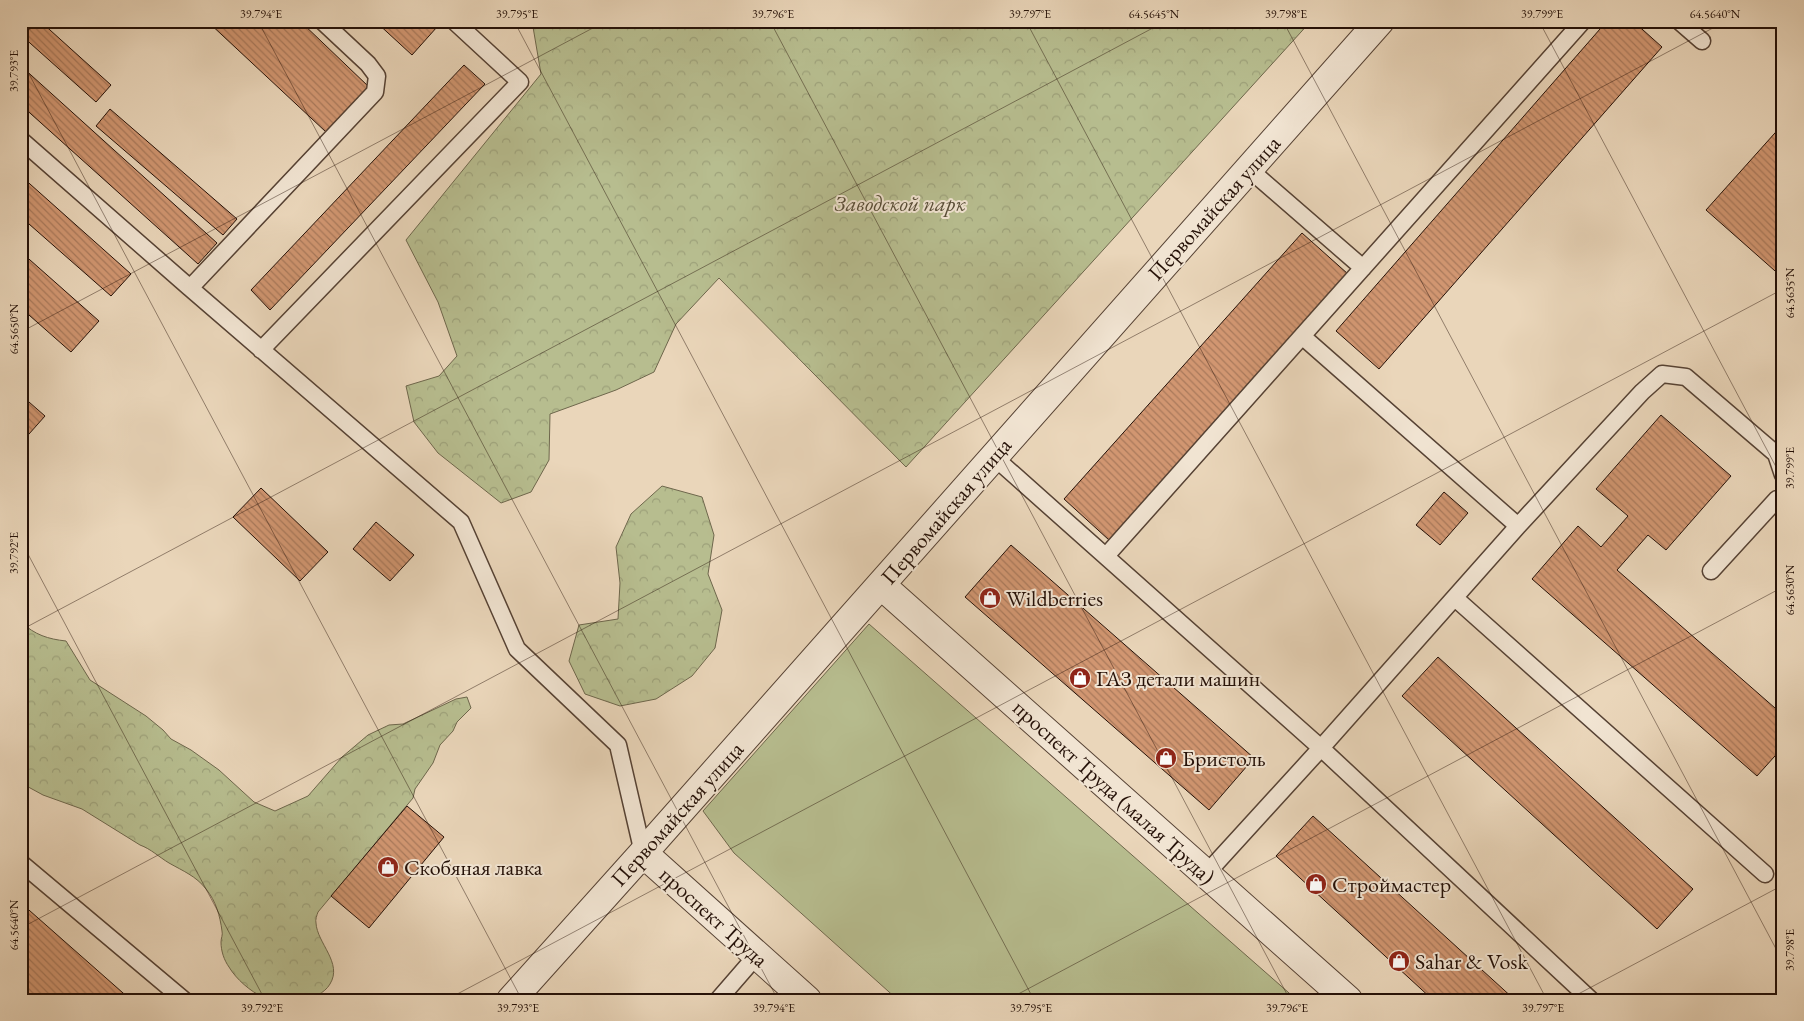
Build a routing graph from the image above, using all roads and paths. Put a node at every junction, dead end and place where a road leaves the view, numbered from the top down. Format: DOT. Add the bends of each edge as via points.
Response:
graph roads {
  1 [pos="322,21"];
  2 [pos="454,21"];
  3 [pos="1380,21"];
  4 [pos="1583,21"];
  5 [pos="1679,21"];
  6 [pos="1702,41"];
  7 [pos="21,140"];
  8 [pos="1249,169"];
  9 [pos="1363,268"];
  10 [pos="190,288"];
  11 [pos="1302,336"];
  12 [pos="261,350"];
  13 [pos="994,457"];
  14 [pos="1783,476"];
  15 [pos="1780,501"];
  16 [pos="1518,526"];
  17 [pos="1106,556"];
  18 [pos="1711,571"];
  19 [pos="881,585"];
  20 [pos="1455,598"];
  21 [pos="1321,748"];
  22 [pos="643,854"];
  23 [pos="21,863"];
  24 [pos="1206,874"];
  25 [pos="1765,874"];
  26 [pos="758,955"];
  27 [pos="184,1000"];
  28 [pos="511,1000"];
  29 [pos="718,1000"];
  30 [pos="807,1000"];
  31 [pos="1348,1000"];
  32 [pos="1591,1000"];
  1 -- 10 [label="lane" via="373,70 377,76 376,92"];
  2 -- 12 [label="lane" via="520,82"];
  3 -- 8 [label="street, Первомайская улица"];
  4 -- 9 [label="lane"];
  5 -- 6 [label="lane"];
  7 -- 10 [label="lane"];
  8 -- 9 [label="lane"];
  8 -- 13 [label="street, Первомайская улица"];
  9 -- 11 [label="lane"];
  10 -- 12 [label="lane"];
  11 -- 16 [label="lane"];
  11 -- 17 [label="lane"];
  12 -- 22 [label="lane" via="461,522 517,649 618,745"];
  13 -- 17 [label="lane"];
  13 -- 19 [label="street, Первомайская улица"];
  14 -- 15 [label="lane"];
  14 -- 16 [label="lane" via="1776,454 1686,377 1662,374"];
  15 -- 18 [label="lane"];
  16 -- 20 [label="lane"];
  17 -- 21 [label="lane"];
  19 -- 22 [label="street, Первомайская улица"];
  19 -- 24 [label="street, проспект Труда (малая Труда)"];
  20 -- 21 [label="lane"];
  20 -- 25 [label="lane"];
  21 -- 24 [label="lane"];
  21 -- 32 [label="lane"];
  22 -- 26 [label="street, проспект Труда"];
  22 -- 28 [label="street, Первомайская улица"];
  23 -- 27 [label="lane"];
  24 -- 31 [label="street, проспект Труда (малая Труда)"];
  26 -- 29 [label="lane"];
  26 -- 30 [label="street, проспект Труда"];
}
